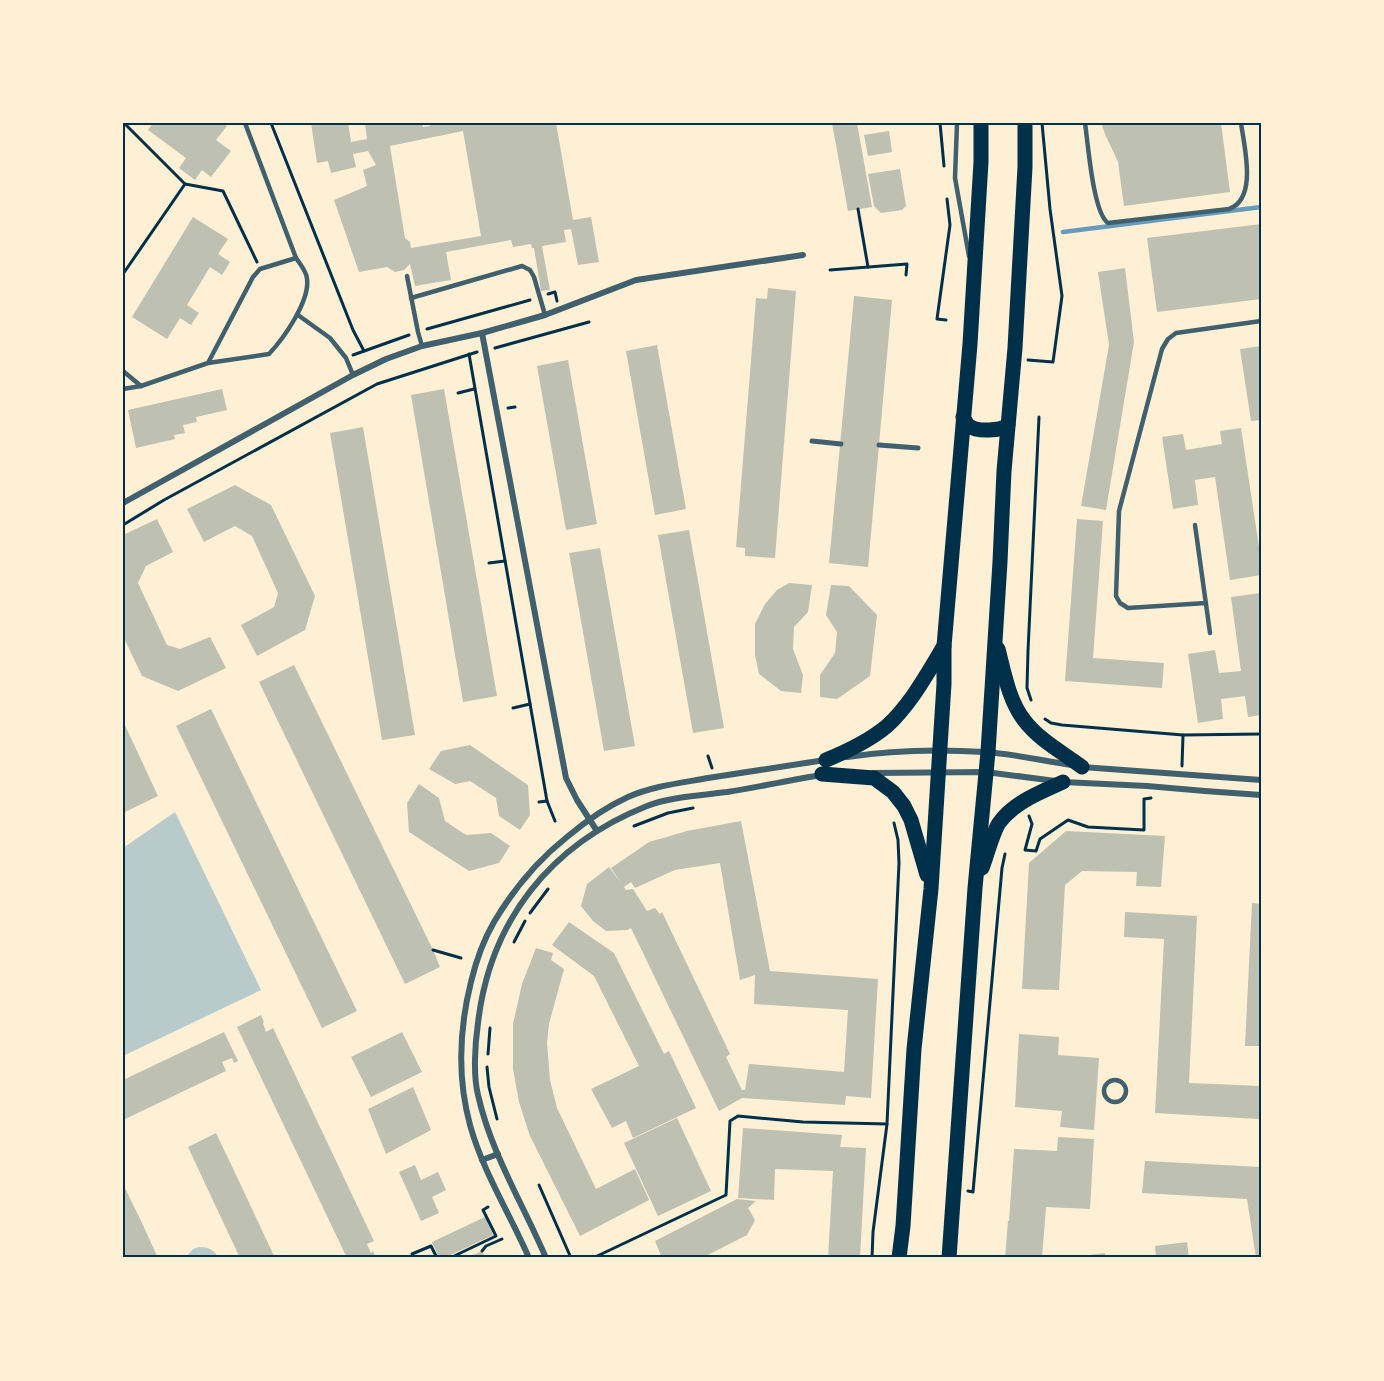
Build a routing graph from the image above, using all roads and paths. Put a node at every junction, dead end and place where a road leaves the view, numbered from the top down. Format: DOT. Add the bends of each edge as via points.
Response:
graph roads {
  1 [pos="124,123"];
  2 [pos="246,123"];
  3 [pos="271,123"];
  4 [pos="940,123"];
  5 [pos="957,123"];
  6 [pos="981,123"];
  7 [pos="1024,123"];
  8 [pos="1042,123"];
  9 [pos="1085,123"];
  10 [pos="1241,123"];
  11 [pos="944,168"];
  12 [pos="185,184"];
  13 [pos="946,191"];
  14 [pos="858,209"];
  15 [pos="803,255"];
  16 [pos="296,258"];
  17 [pos="868,267"];
  18 [pos="260,269"];
  19 [pos="830,270"];
  20 [pos="123,274"];
  21 [pos="906,275"];
  22 [pos="407,276"];
  23 [pos="974,279"];
  24 [pos="540,296"];
  25 [pos="411,298"];
  26 [pos="559,310"];
  27 [pos="297,315"];
  28 [pos="545,315"];
  29 [pos="946,320"];
  30 [pos="1261,321"];
  31 [pos="589,322"];
  32 [pos="418,332"];
  33 [pos="482,333"];
  34 [pos="422,346"];
  35 [pos="485,350"];
  36 [pos="364,351"];
  37 [pos="469,354"];
  38 [pos="346,358"];
  39 [pos="1045,361"];
  40 [pos="208,363"];
  41 [pos="123,371"];
  42 [pos="353,375"];
  43 [pos="141,386"];
  44 [pos="123,389"];
  45 [pos="475,389"];
  46 [pos="458,393"];
  47 [pos="515,407"];
  48 [pos="508,408"];
  49 [pos="963,417"];
  50 [pos="1039,417"];
  51 [pos="1008,425"];
  52 [pos="812,441"];
  53 [pos="841,444"];
  54 [pos="879,445"];
  55 [pos="918,448"];
  56 [pos="123,503"];
  57 [pos="123,525"];
  58 [pos="1195,525"];
  59 [pos="505,561"];
  60 [pos="489,563"];
  61 [pos="1206,603"];
  62 [pos="1210,633"];
  63 [pos="995,638"];
  64 [pos="944,646"];
  65 [pos="530,704"];
  66 [pos="1032,704"];
  67 [pos="513,708"];
  68 [pos="1041,717"];
  69 [pos="1261,734"];
  70 [pos="1183,735"];
  71 [pos="940,750"];
  72 [pos="988,752"];
  73 [pos="1082,766"];
  74 [pos="824,767"];
  75 [pos="938,771"];
  76 [pos="986,772"];
  77 [pos="1181,774"];
  78 [pos="1261,780"];
  79 [pos="1063,782"];
  80 [pos="1260,796"];
  81 [pos="1144,799"];
  82 [pos="548,801"];
  83 [pos="539,802"];
  84 [pos="698,807"];
  85 [pos="1029,815"];
  86 [pos="589,819"];
  87 [pos="555,822"];
  88 [pos="894,822"];
  89 [pos="632,827"];
  90 [pos="597,831"];
  91 [pos="1006,849"];
  92 [pos="552,884"];
  93 [pos="975,888"];
  94 [pos="931,889"];
  95 [pos="433,950"];
  96 [pos="510,951"];
  97 [pos="461,958"];
  98 [pos="490,1019"];
  99 [pos="1121,1082"];
  100 [pos="477,1092"];
  101 [pos="464,1093"];
  102 [pos="499,1124"];
  103 [pos="887,1124"];
  104 [pos="498,1154"];
  105 [pos="482,1160"];
  106 [pos="539,1185"];
  107 [pos="973,1192"];
  108 [pos="488,1207"];
  109 [pos="502,1239"];
  110 [pos="482,1251"];
  111 [pos="412,1254"];
  112 [pos="437,1258"];
  113 [pos="450,1258"];
  114 [pos="530,1258"];
  115 [pos="546,1258"];
  116 [pos="571,1258"];
  117 [pos="593,1258"];
  118 [pos="872,1258"];
  119 [pos="899,1258"];
  120 [pos="949,1258"];
  1 -- 12 [label="path"];
  2 -- 16 [label="lane"];
  3 -- 36 [label="path"];
  4 -- 11 [label="path"];
  5 -- 23 [label="lane" via="955,178"];
  6 -- 23 [label="highway"];
  7 -- 51 [label="highway" via="1025,167"];
  8 -- 39 [label="path" via="1062,296 1053,362"];
  9 -- 10 [label="lane" via="1097,200 1108,223 1236,207 1246,186 1247,171"];
  12 -- 18 [label="path" via="223,191"];
  12 -- 20 [label="path"];
  13 -- 29 [label="path" via="950,225 937,319"];
  14 -- 17 [label="path"];
  15 -- 26 [label="street" via="636,280"];
  16 -- 18 [label="lane"];
  16 -- 27 [label="lane" via="308,277 306,295"];
  17 -- 19 [label="path"];
  17 -- 21 [label="path" via="907,264"];
  18 -- 40 [label="lane"];
  22 -- 25 [label="lane"];
  23 -- 49 [label="highway"];
  24 -- 25 [label="lane" via="530,270 522,266"];
  24 -- 26 [label="path" via="555,291"];
  24 -- 28 [label="lane"];
  24 -- 32 [label="path"];
  25 -- 32 [label="lane"];
  26 -- 28 [label="street"];
  27 -- 38 [label="lane" via="330,338"];
  27 -- 40 [label="lane" via="269,354"];
  28 -- 33 [label="street"];
  30 -- 61 [label="lane" via="1176,333 1168,339 1162,349 1119,511 1116,596 1120,603 1128,608"];
  31 -- 35 [label="path"];
  32 -- 34 [label="lane"];
  32 -- 36 [label="path"];
  33 -- 34 [label="street"];
  33 -- 35 [label="street"];
  34 -- 42 [label="street"];
  35 -- 37 [label="path"];
  35 -- 86 [label="street" via="566,778"];
  36 -- 38 [label="path"];
  37 -- 45 [label="path"];
  37 -- 57 [label="path" via="377,384"];
  38 -- 42 [label="lane"];
  40 -- 43 [label="lane"];
  41 -- 43 [label="lane"];
  42 -- 56 [label="street"];
  43 -- 44 [label="lane"];
  45 -- 46 [label="path"];
  45 -- 59 [label="path"];
  47 -- 48 [label="path"];
  49 -- 51 [label="highway" via="975,428 1000,429"];
  49 -- 64 [label="highway"];
  50 -- 66 [label="path" via="1027,688"];
  51 -- 63 [label="highway"];
  52 -- 53 [label="street"];
  54 -- 55 [label="street"];
  58 -- 61 [label="lane"];
  59 -- 60 [label="path"];
  59 -- 65 [label="path"];
  61 -- 62 [label="lane"];
  63 -- 72 [label="highway"];
  63 -- 73 [label="highway" via="1009,690 1023,718 1041,738"];
  64 -- 71 [label="highway"];
  64 -- 74 [label="highway" via="923,682 887,726"];
  65 -- 67 [label="path"];
  65 -- 82 [label="path"];
  68 -- 70 [label="path" via="1062,725"];
  69 -- 70 [label="path"];
  70 -- 77 [label="path"];
  71 -- 72 [label="street"];
  71 -- 74 [label="street" via="872,753"];
  71 -- 75 [label="highway"];
  72 -- 73 [label="street"];
  72 -- 76 [label="highway"];
  73 -- 77 [label="street"];
  74 -- 75 [label="street"];
  74 -- 86 [label="street" via="666,785 628,797"];
  74 -- 90 [label="street" via="738,790 663,801"];
  74 -- 94 [label="highway" via="874,778 893,792 911,820"];
  75 -- 76 [label="street"];
  75 -- 94 [label="highway"];
  76 -- 79 [label="street"];
  76 -- 93 [label="highway"];
  77 -- 78 [label="street"];
  79 -- 80 [label="street"];
  79 -- 93 [label="highway" via="1011,810 998,824"];
  81 -- 85 [label="path" via="1144,830 1088,827 1068,820 1040,839 1036,851 1025,850 1032,824"];
  82 -- 83 [label="path"];
  82 -- 87 [label="path"];
  84 -- 89 [label="path"];
  86 -- 90 [label="street"];
  86 -- 101 [label="street" via="549,852 515,890 477,959 461,1039"];
  88 -- 103 [label="path" via="899,863"];
  90 -- 100 [label="street" via="557,860 508,923 479,1010"];
  91 -- 107 [label="path"];
  92 -- 96 [label="path" via="525,921"];
  93 -- 120 [label="highway"];
  94 -- 119 [label="highway" via="914,1049"];
  95 -- 97 [label="path"];
  98 -- 102 [label="path" via="487,1064"];
  99 -- 99 [label="lane" via="1126,1088 1125,1096 1112,1102 1103,1090 1114,1079"];
  100 -- 101 [label="street"];
  100 -- 104 [label="street"];
  101 -- 105 [label="street"];
  103 -- 117 [label="path" via="738,1116 730,1121 726,1195"];
  103 -- 118 [label="path"];
  104 -- 105 [label="street"];
  104 -- 115 [label="street"];
  105 -- 114 [label="street"];
  106 -- 116 [label="path"];
  108 -- 113 [label="path" via="483,1210 496,1236"];
  109 -- 110 [label="path"];
  111 -- 112 [label="path" via="430,1246"];
}
